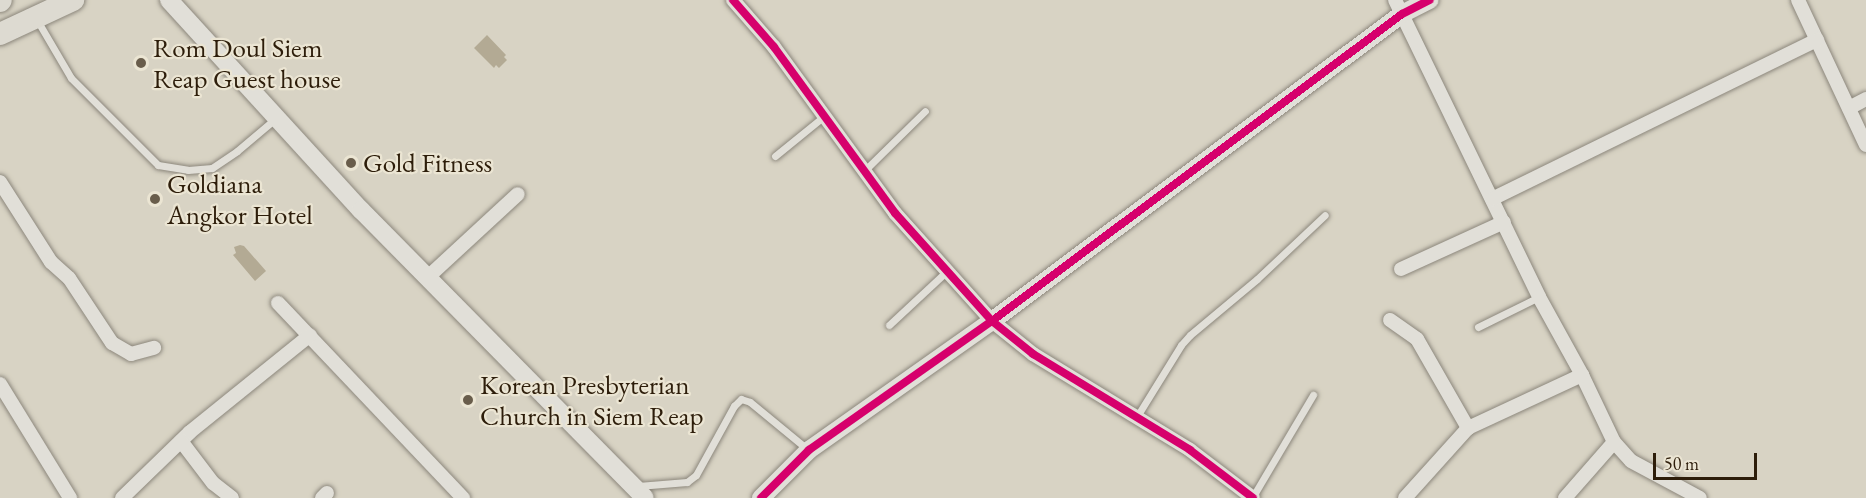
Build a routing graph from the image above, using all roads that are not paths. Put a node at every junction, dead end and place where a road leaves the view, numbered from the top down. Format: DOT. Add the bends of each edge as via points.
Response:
graph roads {
  1 [pos="2,0"];
  2 [pos="73,0"];
  3 [pos="169,0"];
  4 [pos="734,0"];
  5 [pos="1430,0"];
  6 [pos="1798,0"];
  7 [pos="1399,7"];
  8 [pos="18,26"];
  9 [pos="1817,40"];
  10 [pos="1866,99"];
  11 [pos="1849,108"];
  12 [pos="925,111"];
  13 [pos="823,117"];
  14 [pos="276,119"];
  15 [pos="1866,146"];
  16 [pos="775,156"];
  17 [pos="865,170"];
  18 [pos="0,182"];
  19 [pos="518,194"];
  20 [pos="1492,199"];
  21 [pos="1325,215"];
  22 [pos="1504,222"];
  23 [pos="1401,269"];
  24 [pos="948,270"];
  25 [pos="428,277"];
  26 [pos="1539,297"];
  27 [pos="278,303"];
  28 [pos="1390,320"];
  29 [pos="992,321"];
  30 [pos="889,325"];
  31 [pos="1478,327"];
  32 [pos="310,335"];
  33 [pos="154,348"];
  34 [pos="1582,375"];
  35 [pos="0,384"];
  36 [pos="1313,395"];
  37 [pos="1136,418"];
  38 [pos="1468,428"];
  39 [pos="181,441"];
  40 [pos="1614,442"];
  41 [pos="809,450"];
  42 [pos="640,492"];
  43 [pos="70,498"];
  44 [pos="122,498"];
  45 [pos="231,498"];
  46 [pos="463,498"];
  47 [pos="760,498"];
  48 [pos="1252,498"];
  49 [pos="1405,498"];
  50 [pos="1565,498"];
  51 [pos="1700,498"];
  1 -- 8 [label="street"];
  2 -- 8 [label="main road"];
  3 -- 14 [label="street"];
  4 -- 13 [label="street" via="774,47"];
  5 -- 7 [label="street"];
  6 -- 9 [label="street"];
  7 -- 20 [label="street"];
  7 -- 29 [label="street"];
  8 -- 14 [label="lane" via="158,165 188,170 212,168"];
  9 -- 11 [label="street"];
  9 -- 20 [label="street"];
  10 -- 11 [label="street"];
  11 -- 15 [label="street"];
  12 -- 17 [label="lane"];
  13 -- 16 [label="lane"];
  13 -- 17 [label="street"];
  14 -- 25 [label="street"];
  17 -- 24 [label="street" via="895,213"];
  18 -- 33 [label="street" via="51,262 69,278 112,343 131,354"];
  19 -- 25 [label="street"];
  20 -- 22 [label="street"];
  21 -- 37 [label="lane" via="1180,345"];
  22 -- 23 [label="street"];
  22 -- 26 [label="street"];
  24 -- 29 [label="street"];
  24 -- 30 [label="lane"];
  25 -- 42 [label="street"];
  26 -- 31 [label="lane"];
  26 -- 34 [label="street"];
  27 -- 32 [label="street"];
  28 -- 38 [label="street" via="1416,339"];
  29 -- 37 [label="street" via="1033,354"];
  29 -- 41 [label="street"];
  32 -- 39 [label="street"];
  32 -- 46 [label="street"];
  34 -- 38 [label="street"];
  34 -- 40 [label="street"];
  35 -- 43 [label="street"];
  36 -- 48 [label="lane"];
  37 -- 48 [label="street" via="1190,450"];
  38 -- 49 [label="street"];
  39 -- 44 [label="street"];
  39 -- 45 [label="street" via="213,483"];
  40 -- 50 [label="street"];
  40 -- 51 [label="street" via="1631,461"];
  41 -- 42 [label="lane" via="741,399 696,475 687,482"];
  41 -- 47 [label="street"];
}
